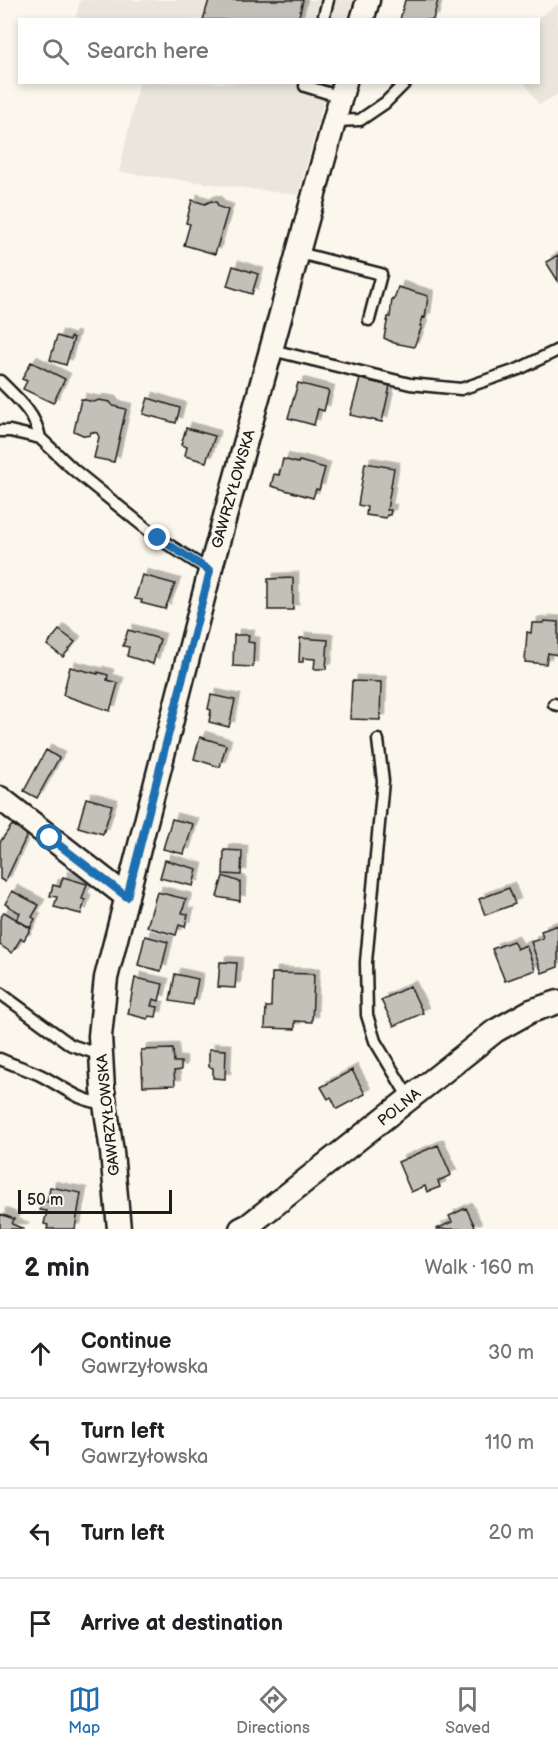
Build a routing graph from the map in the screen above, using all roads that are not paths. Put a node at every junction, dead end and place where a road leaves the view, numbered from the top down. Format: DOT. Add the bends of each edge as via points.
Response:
graph roads {
  1 [pos="328,0"];
  2 [pos="368,0"];
  3 [pos="324,18"];
  4 [pos="363,18"];
  5 [pos="306,84"];
  6 [pos="404,84"];
  7 [pos="343,90"];
  8 [pos="334,121"];
  9 [pos="298,253"];
  10 [pos="369,320"];
  11 [pos="272,350"];
  12 [pos="558,350"];
  13 [pos="0,381"];
  14 [pos="0,431"];
  15 [pos="40,438"];
  16 [pos="210,571"];
  17 [pos="378,740"];
  18 [pos="0,798"];
  19 [pos="127,897"];
  20 [pos="0,993"];
  21 [pos="558,1002"];
  22 [pos="101,1055"];
  23 [pos="0,1059"];
  24 [pos="410,1098"];
  25 [pos="105,1103"];
  26 [pos="248,1228"];
  27 [pos="119,1229"];
  1 -- 3 [label="lane"];
  2 -- 4 [label="street"];
  5 -- 7 [label="lane"];
  6 -- 8 [label="lane" via="360,120"];
  7 -- 8 [label="street, GAWRZYŁOWSKA"];
  8 -- 9 [label="street, GAWRZYŁOWSKA"];
  9 -- 10 [label="lane" via="381,274"];
  9 -- 11 [label="street, GAWRZYŁOWSKA"];
  11 -- 12 [label="lane" via="410,384 461,389 519,369"];
  11 -- 16 [label="street, GAWRZYŁOWSKA"];
  13 -- 15 [label="lane" via="26,408"];
  14 -- 15 [label="lane"];
  15 -- 16 [label="lane" via="158,538"];
  16 -- 19 [label="street, GAWRZYŁOWSKA"];
  17 -- 24 [label="lane" via="383,781 366,962 367,1015 375,1041"];
  18 -- 19 [label="street"];
  19 -- 22 [label="street, GAWRZYŁOWSKA" via="106,978"];
  20 -- 22 [label="lane" via="71,1045"];
  21 -- 24 [label="street, POLNA" via="531,1011 495,1031"];
  22 -- 25 [label="street, GAWRZYŁOWSKA"];
  23 -- 25 [label="lane" via="41,1076 66,1092"];
  24 -- 26 [label="street, POLNA"];
  25 -- 27 [label="street, GAWRZYŁOWSKA"];
}
